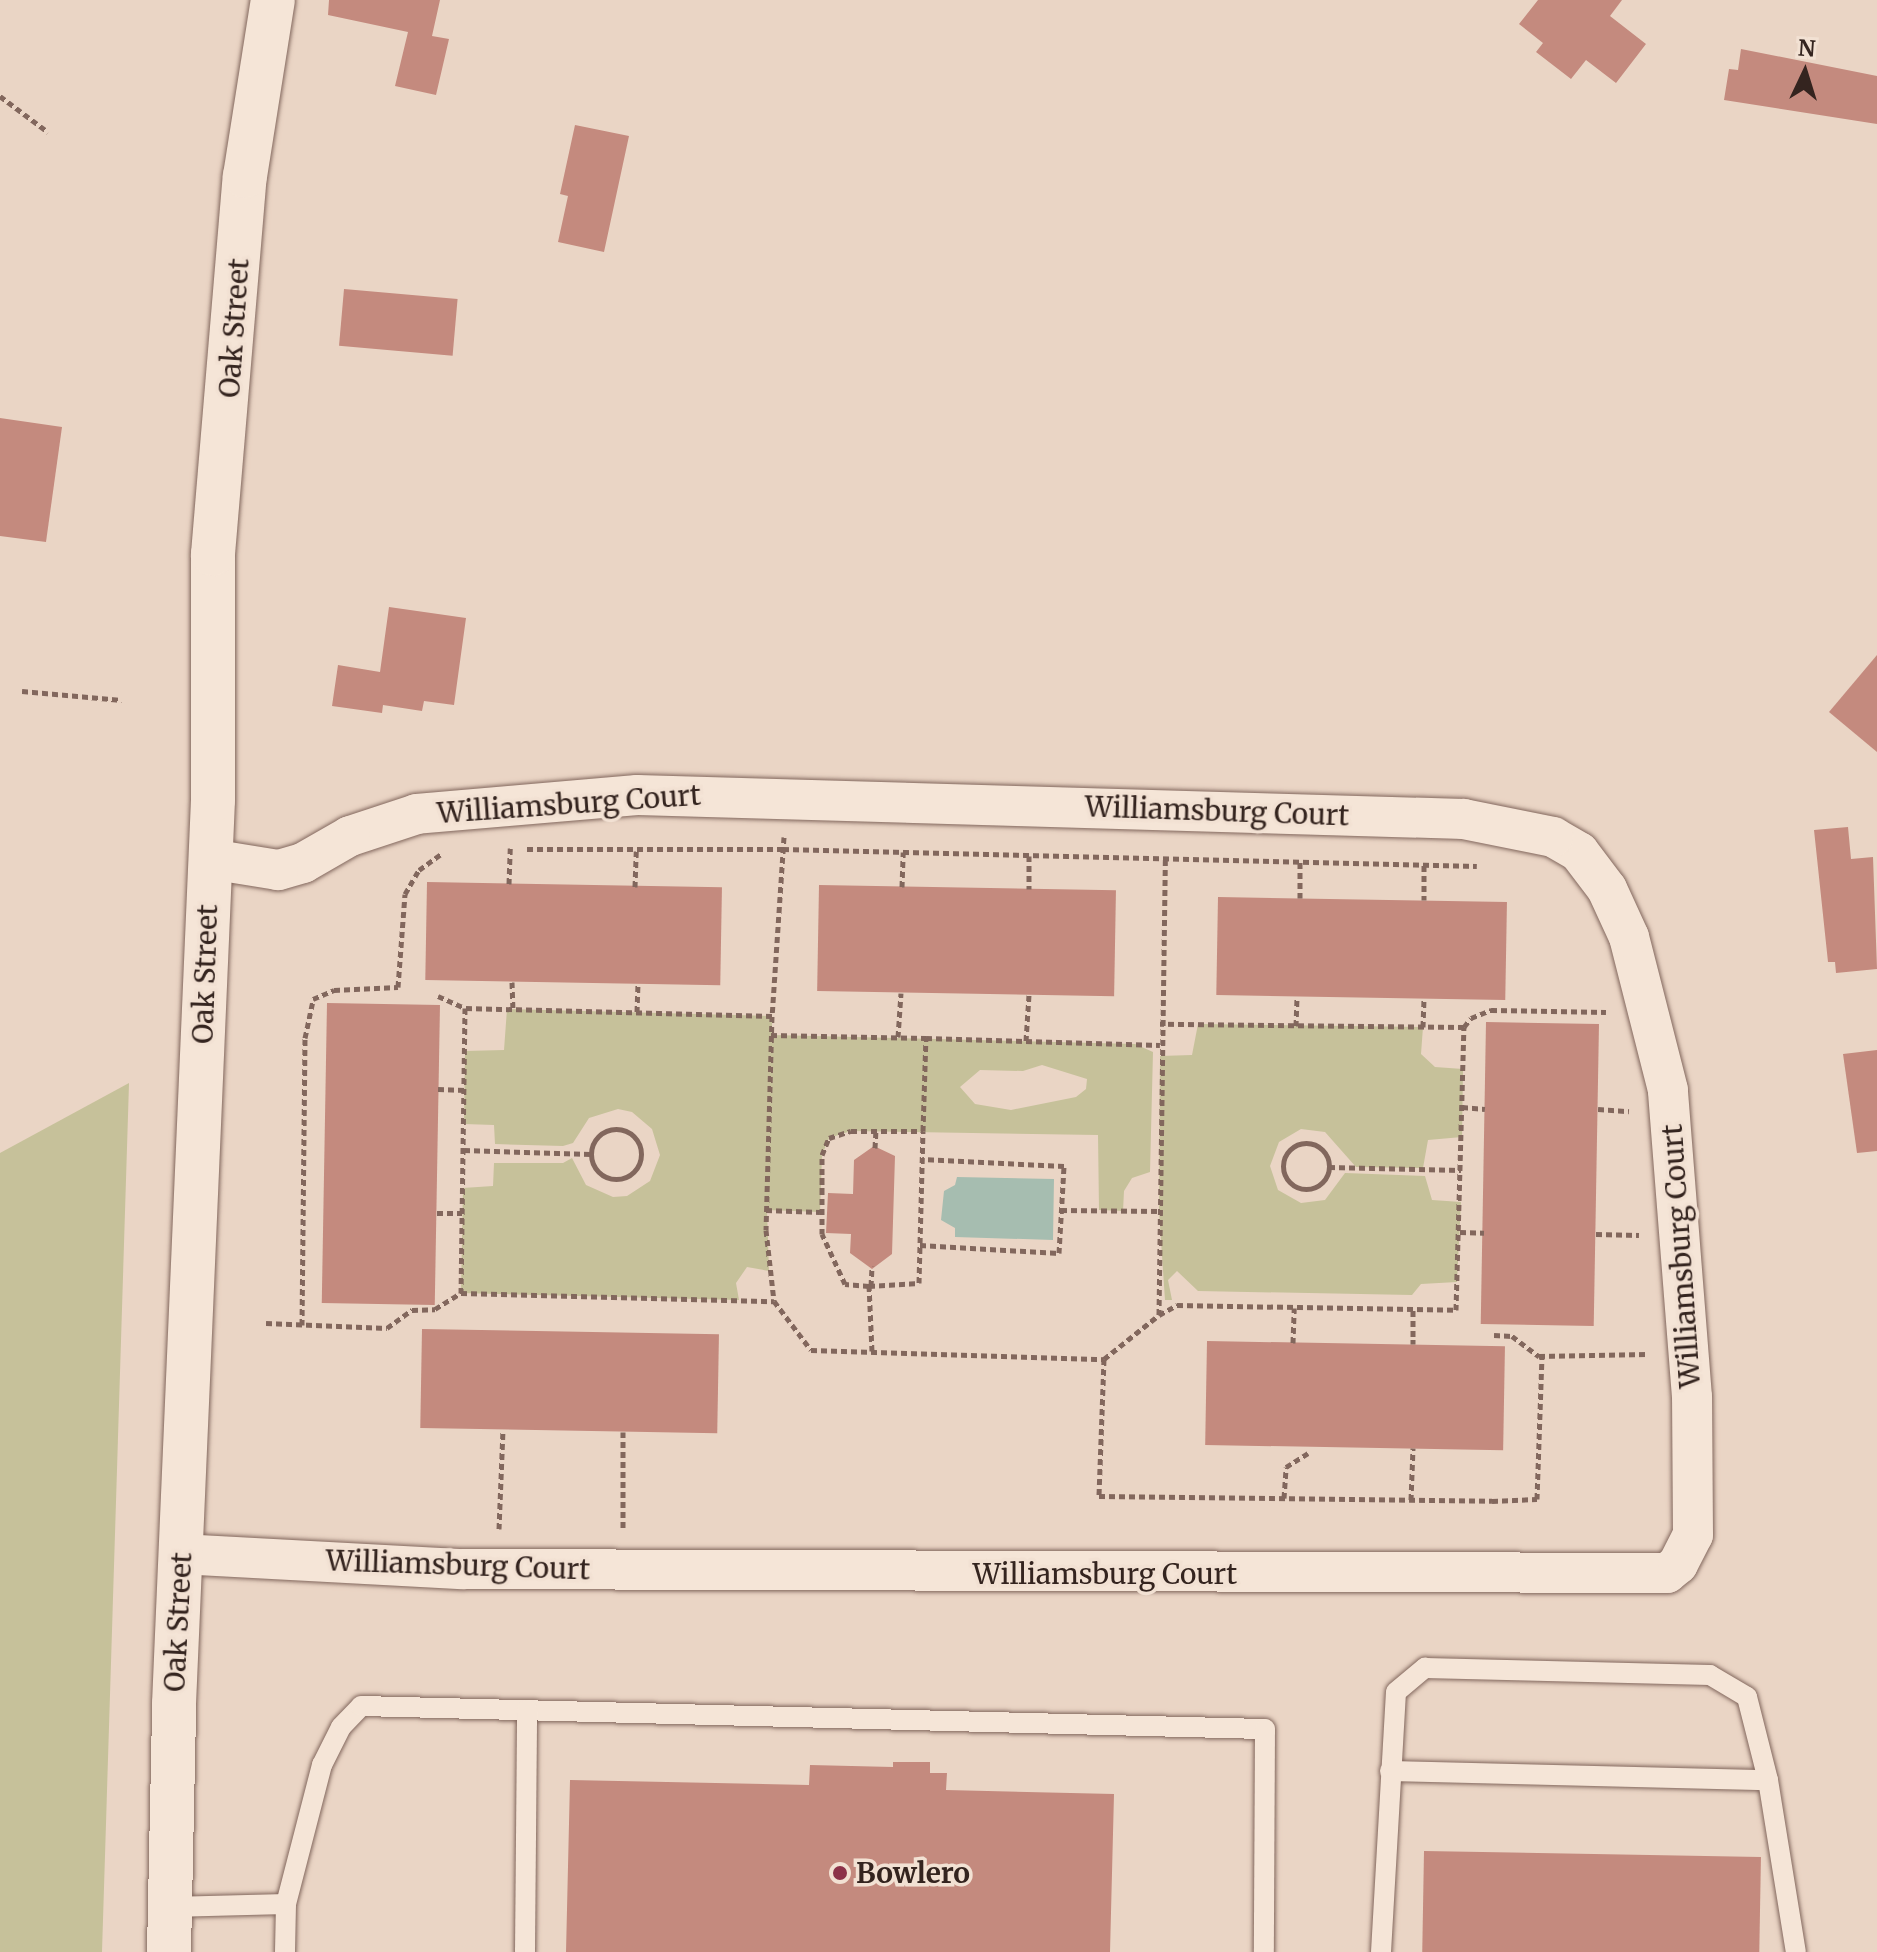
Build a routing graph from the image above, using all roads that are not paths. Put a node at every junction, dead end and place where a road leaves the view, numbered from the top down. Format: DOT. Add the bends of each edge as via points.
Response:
graph roads {
  1 [pos="273,0"];
  2 [pos="210,859"];
  3 [pos="181,1554"];
  4 [pos="527,1710"];
  5 [pos="1390,1771"];
  6 [pos="1768,1780"];
  7 [pos="286,1904"];
  8 [pos="170,1907"];
  9 [pos="169,1952"];
  10 [pos="285,1952"];
  11 [pos="525,1952"];
  12 [pos="1264,1952"];
  13 [pos="1381,1952"];
  14 [pos="1796,1952"];
  1 -- 2 [label="street, Oak Street" via="245,176 213,554"];
  2 -- 3 [label="street, Oak Street"];
  2 -- 3 [label="street, Williamsburg Court" via="278,870 303,863 350,836 417,814 637,795 1464,819 1553,837 1579,852 1607,889 1629,937 1668,1090 1692,1397 1693,1535 1667,1573 497,1569"];
  3 -- 8 [label="street, Oak Street"];
  4 -- 7 [label="lane" via="361,1706 341,1727 322,1765"];
  4 -- 11 [label="lane"];
  4 -- 12 [label="lane" via="1265,1729"];
  5 -- 6 [label="lane"];
  5 -- 6 [label="lane" via="1396,1692 1425,1668 1606,1670 1710,1675 1747,1697"];
  5 -- 13 [label="lane"];
  6 -- 14 [label="lane"];
  7 -- 8 [label="lane"];
  7 -- 10 [label="lane"];
  8 -- 9 [label="street, Oak Street"];
}
